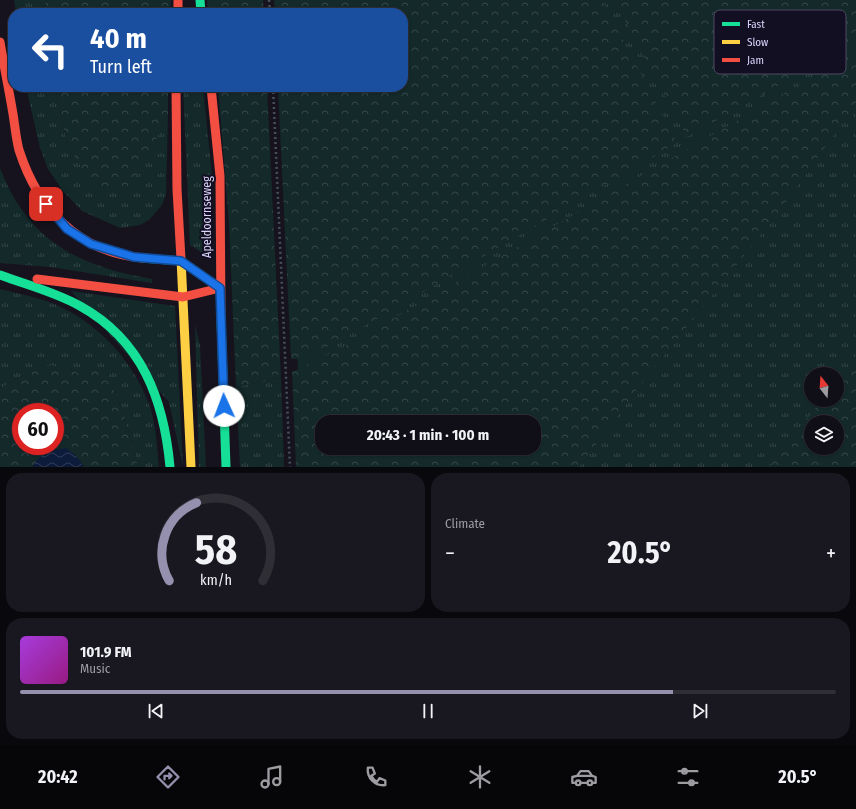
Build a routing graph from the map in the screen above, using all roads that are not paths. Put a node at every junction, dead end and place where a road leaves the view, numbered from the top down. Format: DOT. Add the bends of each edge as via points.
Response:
graph roads {
  1 [pos="0,42"];
  2 [pos="8,87"];
  3 [pos="9,92"];
  4 [pos="176,92"];
  5 [pos="212,92"];
  6 [pos="181,261"];
  7 [pos="0,275"];
  8 [pos="220,288"];
  9 [pos="183,297"];
  10 [pos="170,467"];
  11 [pos="191,467"];
  12 [pos="226,467"];
  1 -- 2 [label="main road"];
  3 -- 6 [label="main road" via="19,150 30,179 67,229 91,244 134,257"];
  4 -- 6 [label="main road"];
  5 -- 8 [label="main road, Apeldoornseweg" via="220,176"];
  6 -- 8 [label="main road"];
  6 -- 9 [label="main road"];
  7 -- 9 [label="main road"];
  7 -- 10 [label="main road" via="64,298 97,317 131,350 149,379 159,403"];
  8 -- 9 [label="main road"];
  8 -- 12 [label="main road, Apeldoornseweg"];
  9 -- 11 [label="main road"];
}
